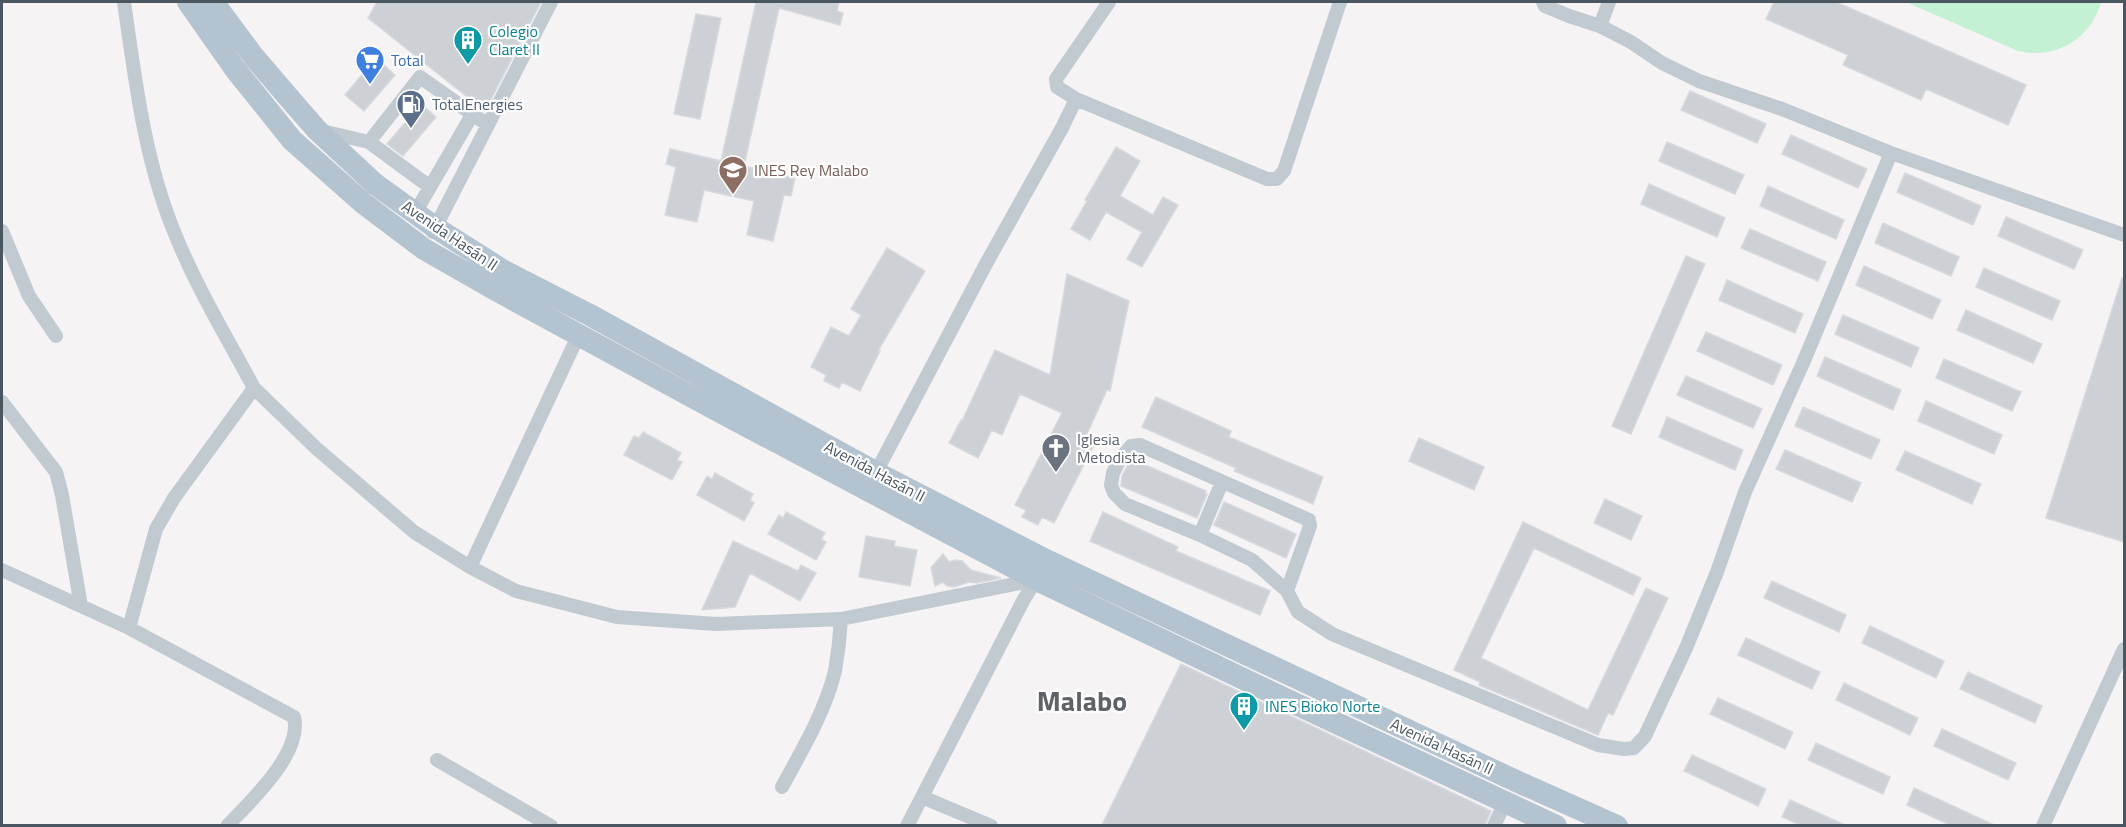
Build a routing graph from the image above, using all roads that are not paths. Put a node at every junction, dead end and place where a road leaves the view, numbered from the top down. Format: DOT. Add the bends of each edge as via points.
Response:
graph roads {
  1 [pos="124,2"];
  2 [pos="188,2"];
  3 [pos="213,2"];
  4 [pos="551,2"];
  5 [pos="1109,2"];
  6 [pos="1340,2"];
  7 [pos="1543,2"];
  8 [pos="1609,2"];
  9 [pos="1600,26"];
  10 [pos="1076,99"];
  11 [pos="472,115"];
  12 [pos="488,125"];
  13 [pos="317,130"];
  14 [pos="369,142"];
  15 [pos="1891,153"];
  16 [pos="430,187"];
  17 [pos="415,213"];
  18 [pos="436,228"];
  19 [pos="2,231"];
  20 [pos="2124,235"];
  21 [pos="424,249"];
  22 [pos="579,334"];
  23 [pos="56,336"];
  24 [pos="254,388"];
  25 [pos="2,402"];
  26 [pos="871,482"];
  27 [pos="1222,482"];
  28 [pos="1200,535"];
  29 [pos="470,567"];
  30 [pos="2,570"];
  31 [pos="1043,570"];
  32 [pos="1287,591"];
  33 [pos="81,606"];
  34 [pos="841,619"];
  35 [pos="129,628"];
  36 [pos="2124,649"];
  37 [pos="437,760"];
  38 [pos="782,787"];
  39 [pos="922,798"];
  40 [pos="1506,801"];
  41 [pos="1592,820"];
  42 [pos="227,825"];
  43 [pos="552,825"];
  44 [pos="907,825"];
  45 [pos="991,825"];
  46 [pos="1494,825"];
  47 [pos="1556,825"];
  48 [pos="1617,825"];
  49 [pos="2043,825"];
  1 -- 24 [label="street" via="138,95 172,227 189,268"];
  2 -- 21 [label="main road, Avenida Hasán II" via="292,140 363,203"];
  3 -- 13 [label="main road, Avenida Hasán II"];
  4 -- 12 [label="street"];
  5 -- 10 [label="street" via="1056,79 1057,87"];
  6 -- 10 [label="street" via="1284,171 1277,179 1268,179"];
  7 -- 9 [label="street"];
  8 -- 9 [label="street"];
  9 -- 15 [label="street" via="1700,81"];
  10 -- 26 [label="street"];
  11 -- 12 [label="street"];
  11 -- 14 [label="street" via="420,77"];
  11 -- 16 [label="street"];
  12 -- 18 [label="street"];
  13 -- 14 [label="street"];
  13 -- 17 [label="main road, Avenida Hasán II" via="375,184"];
  14 -- 16 [label="street"];
  15 -- 20 [label="street"];
  15 -- 32 [label="street" via="1745,492 1686,648 1645,736 1634,748 1598,745 1332,634 1298,612"];
  16 -- 17 [label="street"];
  17 -- 18 [label="main road, Avenida Hasán II"];
  18 -- 21 [label="street"];
  18 -- 26 [label="main road, Avenida Hasán II"];
  19 -- 23 [label="street" via="29,296"];
  21 -- 22 [label="main road, Avenida Hasán II"];
  22 -- 26 [label="main road, Avenida Hasán II"];
  22 -- 29 [label="street"];
  24 -- 29 [label="street" via="316,448 414,532"];
  24 -- 35 [label="street" via="156,529"];
  25 -- 33 [label="street" via="56,472"];
  26 -- 31 [label="main road, Avenida Hasán II"];
  27 -- 28 [label="street"];
  27 -- 28 [label="street" via="1140,445 1131,446 1113,473 1114,493 1125,504"];
  27 -- 32 [label="street" via="1309,520"];
  28 -- 32 [label="street" via="1252,560"];
  29 -- 34 [label="street" via="516,591 616,617 716,624"];
  30 -- 33 [label="street"];
  31 -- 34 [label="street"];
  31 -- 39 [label="street" via="1024,598"];
  31 -- 40 [label="main road, Avenida Hasán II" via="1279,696"];
  31 -- 41 [label="main road, Avenida Hasán II" via="1505,776"];
  33 -- 35 [label="street"];
  34 -- 38 [label="street" via="839,650 825,702"];
  35 -- 42 [label="street" via="294,717 294,737 272,778"];
  36 -- 49 [label="street"];
  37 -- 43 [label="street"];
  39 -- 44 [label="street"];
  39 -- 45 [label="street"];
  40 -- 46 [label="street"];
  40 -- 47 [label="main road, Avenida Hasán II"];
  41 -- 48 [label="main road, Avenida Hasán II"];
}
